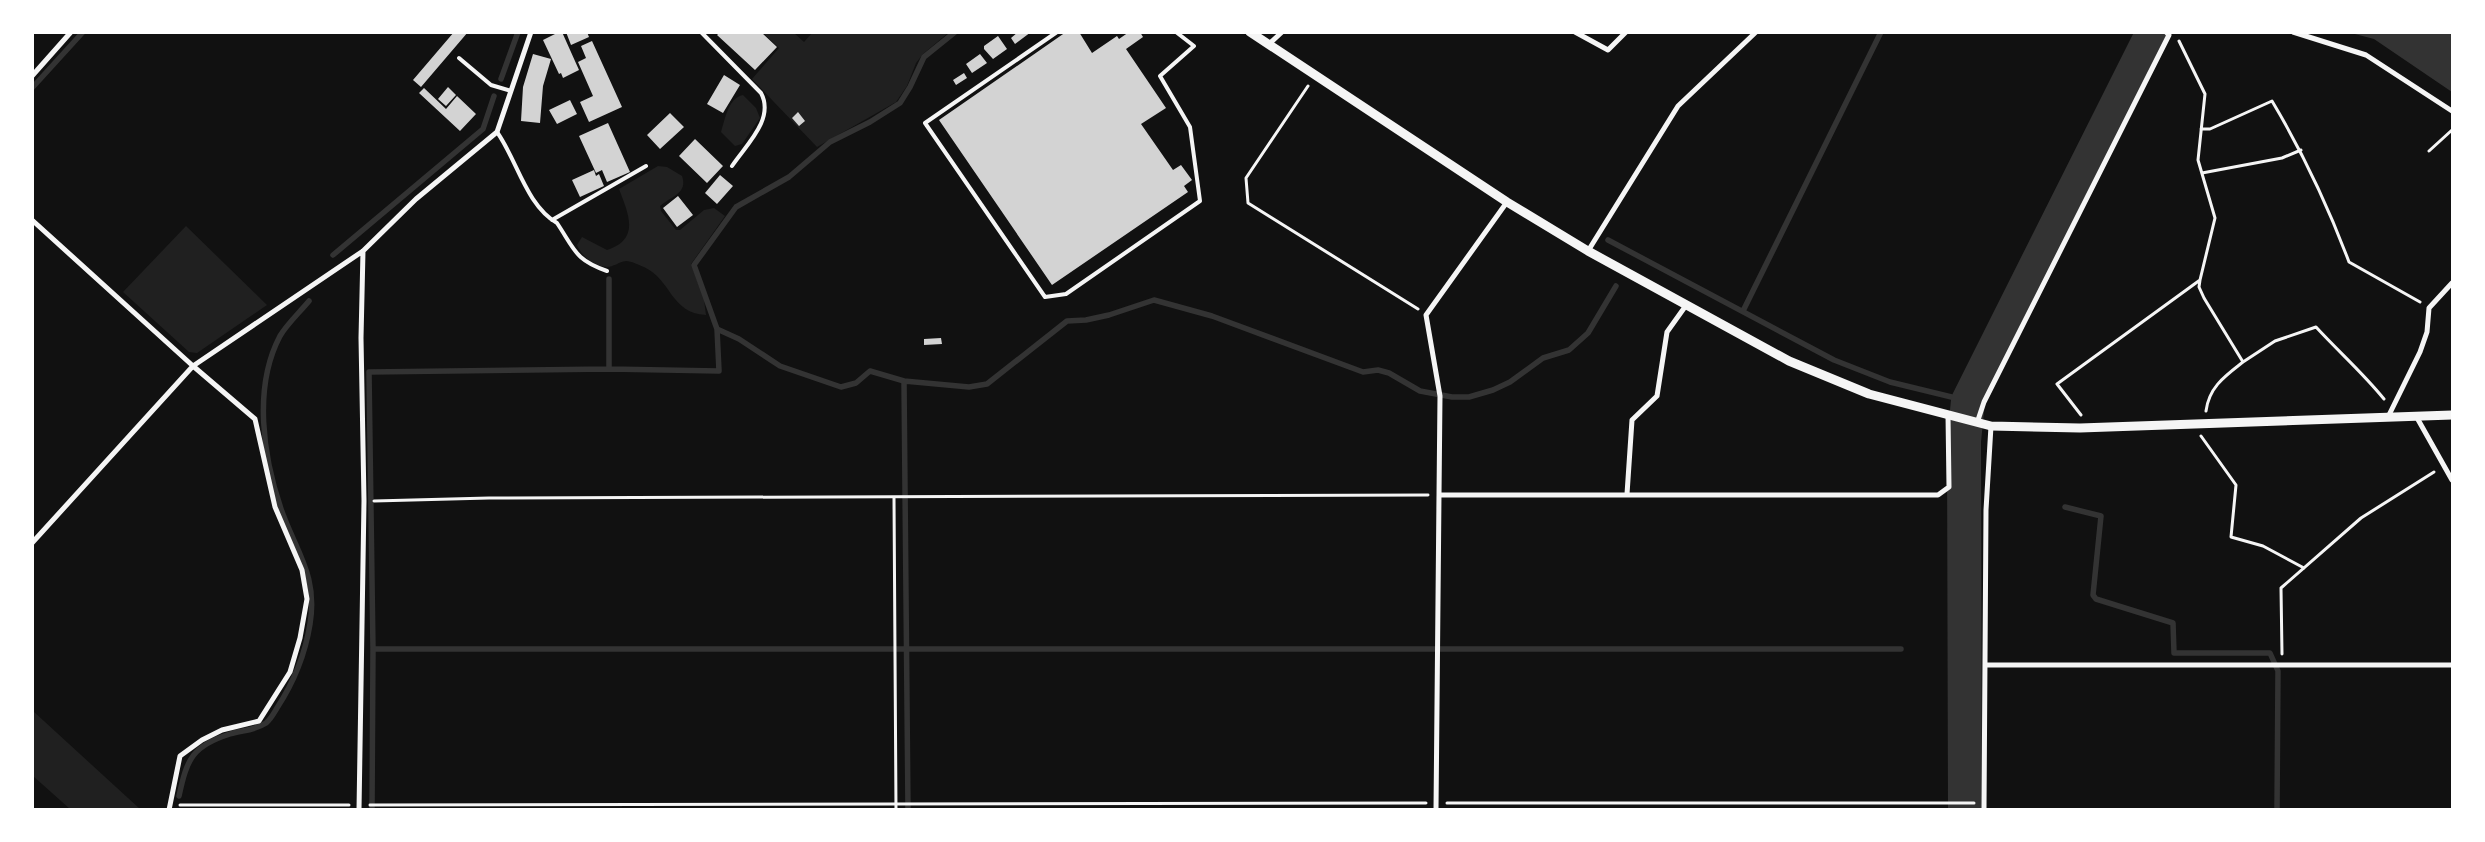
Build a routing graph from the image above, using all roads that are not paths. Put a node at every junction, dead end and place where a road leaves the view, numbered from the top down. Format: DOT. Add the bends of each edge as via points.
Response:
graph roads {
  1 [pos="71,32"];
  2 [pos="531,32"];
  3 [pos="701,32"];
  4 [pos="1057,32"];
  5 [pos="1176,32"];
  6 [pos="1250,32"];
  7 [pos="1282,32"];
  8 [pos="1575,32"];
  9 [pos="1626,32"];
  10 [pos="1756,32"];
  11 [pos="2293,32"];
  12 [pos="2167,34"];
  13 [pos="1268,44"];
  14 [pos="459,58"];
  15 [pos="32,76"];
  16 [pos="511,91"];
  17 [pos="2452,112"];
  18 [pos="498,132"];
  19 [pos="646,166"];
  20 [pos="732,166"];
  21 [pos="1507,202"];
  22 [pos="32,220"];
  23 [pos="552,220"];
  24 [pos="363,251"];
  25 [pos="1588,251"];
  26 [pos="608,271"];
  27 [pos="2452,283"];
  28 [pos="1686,304"];
  29 [pos="193,366"];
  30 [pos="2391,413"];
  31 [pos="1950,416"];
  32 [pos="2416,416"];
  33 [pos="2452,416"];
  34 [pos="1975,422"];
  35 [pos="1991,426"];
  36 [pos="2452,480"];
  37 [pos="1627,494"];
  38 [pos="1439,495"];
  39 [pos="32,543"];
  40 [pos="1985,664"];
  41 [pos="2452,665"];
  42 [pos="1984,806"];
  43 [pos="170,807"];
  44 [pos="359,807"];
  45 [pos="1436,810"];
  1 -- 15 [label="street"];
  2 -- 16 [label="street"];
  3 -- 20 [label="lane" via="761,93 764,100 765,118"];
  4 -- 5 [label="lane" via="925,123 1045,298 1066,294 1200,201 1190,127 1160,76 1194,46"];
  6 -- 13 [label="street"];
  7 -- 13 [label="street"];
  8 -- 9 [label="street" via="1608,50"];
  10 -- 25 [label="street" via="1678,106"];
  11 -- 17 [label="street" via="2366,55"];
  12 -- 34 [label="street"];
  13 -- 21 [label="street"];
  14 -- 16 [label="lane" via="492,85"];
  16 -- 18 [label="street"];
  18 -- 23 [label="lane" via="531,196"];
  18 -- 24 [label="street" via="416,199"];
  19 -- 23 [label="lane"];
  21 -- 25 [label="street"];
  21 -- 38 [label="street" via="1426,315 1440,396"];
  22 -- 29 [label="street"];
  23 -- 26 [label="lane" via="558,222 579,258 588,265"];
  24 -- 29 [label="street"];
  24 -- 44 [label="street" via="364,501"];
  25 -- 28 [label="street"];
  27 -- 30 [label="street" via="2429,308 2427,332"];
  28 -- 31 [label="street" via="1789,360 1851,387"];
  28 -- 37 [label="street" via="1666,336 1657,396 1632,420"];
  29 -- 39 [label="street"];
  29 -- 43 [label="street" via="255,419 275,507 302,570 307,599 290,672 259,721 222,730 180,756"];
  30 -- 32 [label="street"];
  30 -- 35 [label="street" via="2080,428"];
  31 -- 34 [label="street"];
  31 -- 37 [label="street" via="1949,487 1938,495"];
  32 -- 33 [label="street"];
  32 -- 36 [label="street"];
  34 -- 35 [label="street"];
  35 -- 40 [label="street" via="1986,510"];
  37 -- 38 [label="street"];
  38 -- 45 [label="street"];
  40 -- 41 [label="street"];
  40 -- 42 [label="street"];
}
